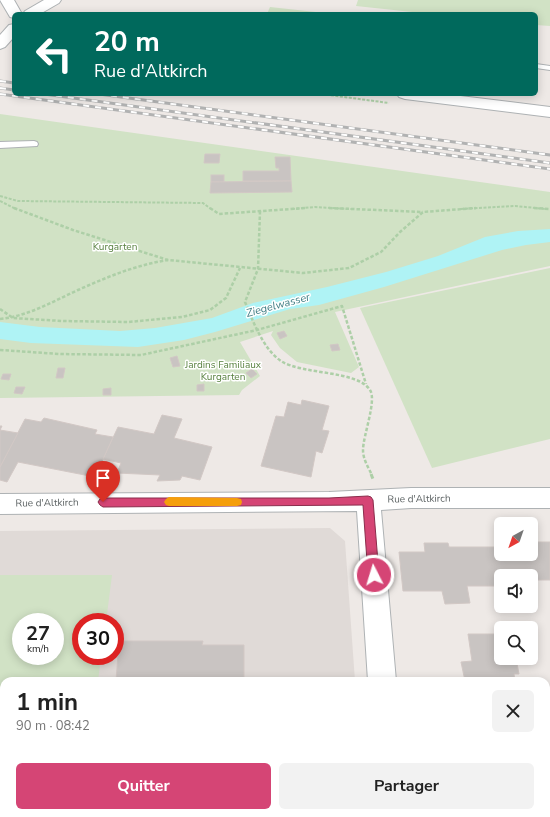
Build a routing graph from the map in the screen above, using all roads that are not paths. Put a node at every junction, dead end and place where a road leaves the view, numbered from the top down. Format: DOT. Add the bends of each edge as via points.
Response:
graph roads {
  1 [pos="7,0"];
  2 [pos="54,0"];
  3 [pos="14,12"];
  4 [pos="33,12"];
  5 [pos="12,30"];
  6 [pos="0,44"];
  7 [pos="538,66"];
  8 [pos="550,68"];
  9 [pos="436,96"];
  10 [pos="550,112"];
  11 [pos="34,144"];
  12 [pos="0,145"];
  13 [pos="550,498"];
  14 [pos="374,500"];
  15 [pos="0,504"];
  16 [pos="382,677"];
  1 -- 3 [label="street"];
  2 -- 4 [label="street"];
  5 -- 6 [label="street"];
  7 -- 8 [label="lane"];
  9 -- 10 [label="street"];
  11 -- 12 [label="lane"];
  13 -- 14 [label="street, Rue d'Altkirch"];
  14 -- 15 [label="street, Rue d'Altkirch"];
  14 -- 16 [label="street"];
}
